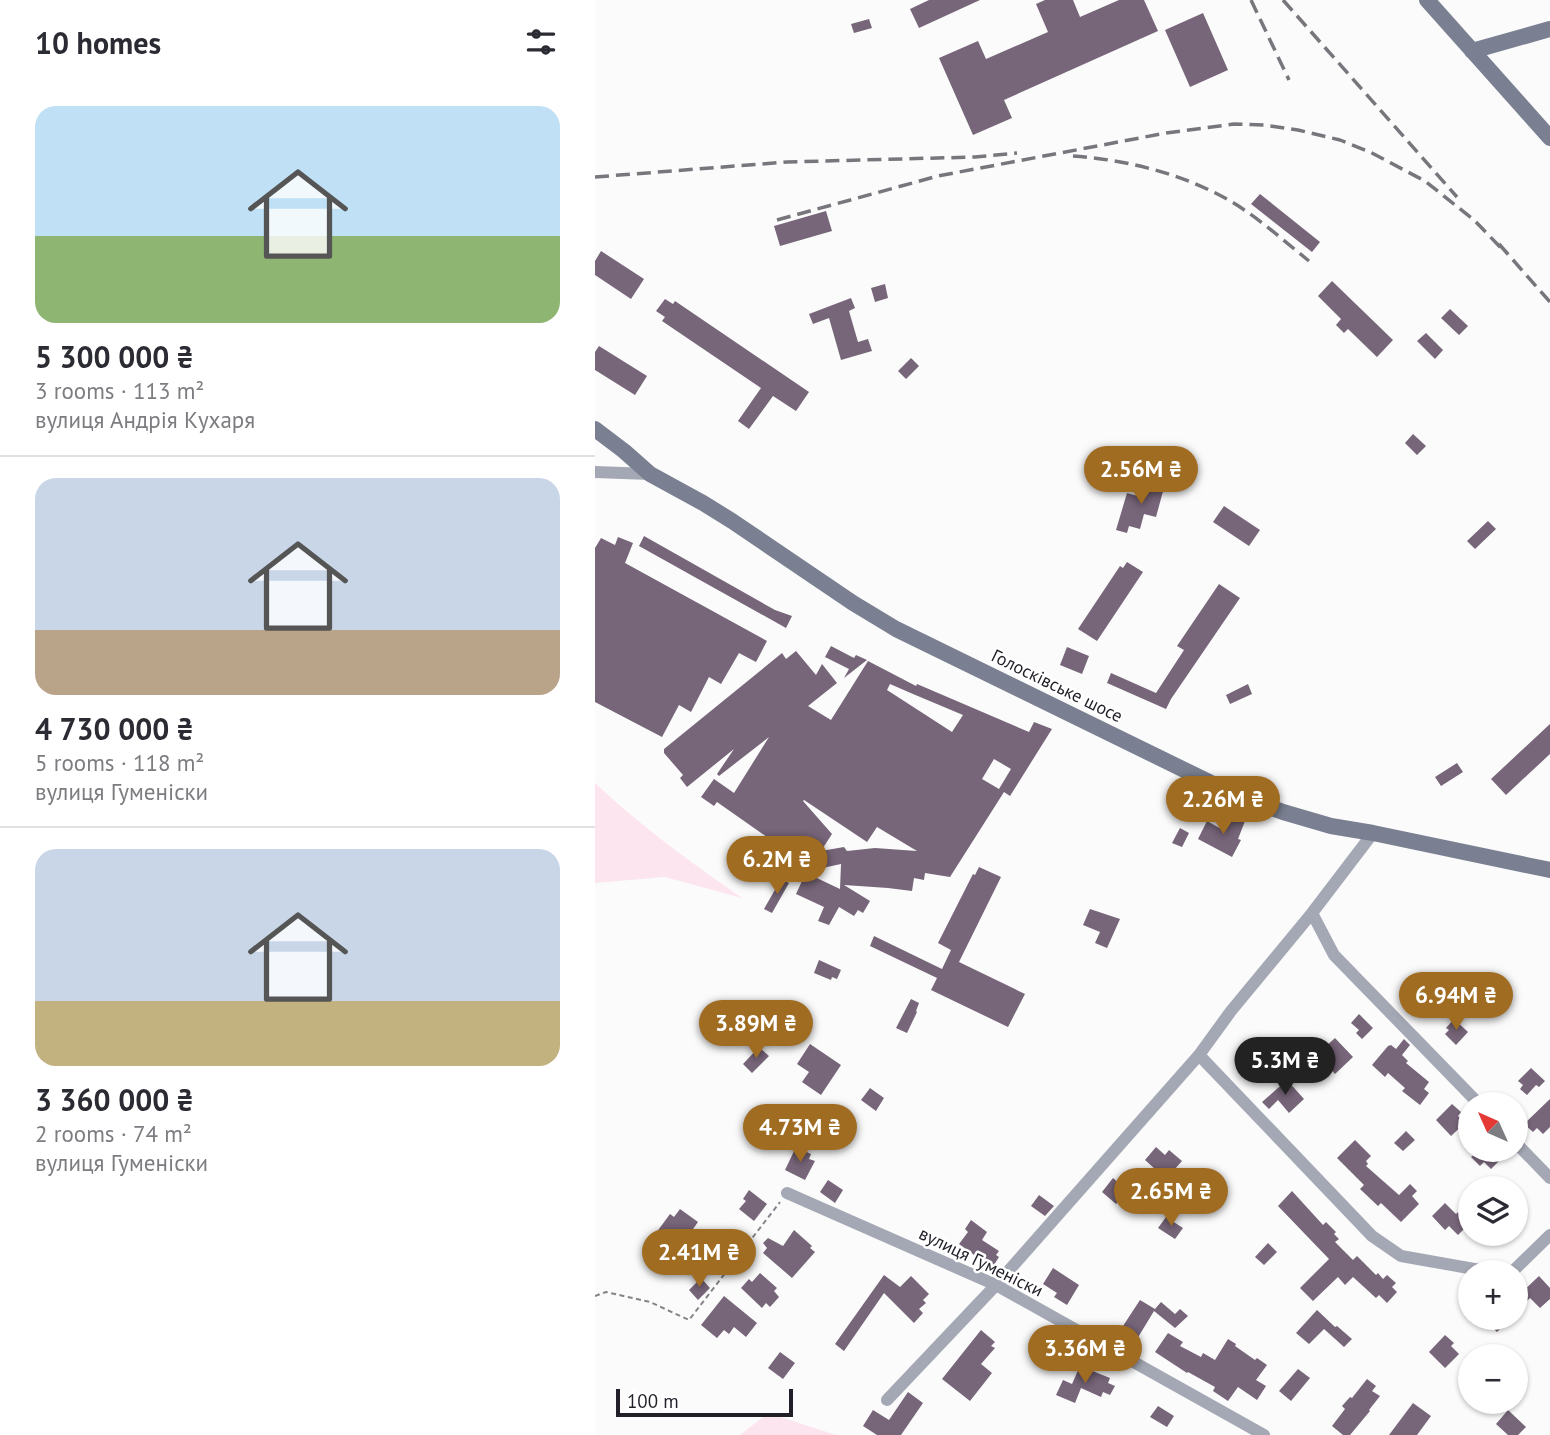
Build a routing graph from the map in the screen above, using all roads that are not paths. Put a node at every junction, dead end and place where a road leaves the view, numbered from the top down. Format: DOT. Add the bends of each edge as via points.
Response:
graph roads {
  1 [pos="1427,0"];
  2 [pos="1550,29"];
  3 [pos="1472,51"];
  4 [pos="1550,138"];
  5 [pos="595,429"];
  6 [pos="595,472"];
  7 [pos="650,474"];
  8 [pos="1373,833"];
  9 [pos="1550,870"];
  10 [pos="1313,913"];
  11 [pos="1199,1055"];
  12 [pos="1467,1092"];
  13 [pos="1528,1155"];
  14 [pos="1550,1178"];
  15 [pos="787,1193"];
  16 [pos="1550,1235"];
  17 [pos="1524,1260"];
  18 [pos="1458,1266"];
  19 [pos="996,1285"];
  20 [pos="887,1400"];
  21 [pos="1264,1435"];
  1 -- 3 [label="street"];
  2 -- 3 [label="street"];
  3 -- 4 [label="street"];
  5 -- 7 [label="street, Голосківське шосе"];
  6 -- 7 [label="street"];
  7 -- 8 [label="street, Голосківське шосе" via="703,503 853,603 935,649 1243,797 1331,826"];
  8 -- 9 [label="street, Голосківське шосе"];
  8 -- 10 [label="street"];
  10 -- 11 [label="street"];
  10 -- 12 [label="street" via="1334,955"];
  11 -- 18 [label="street" via="1372,1236 1401,1256"];
  11 -- 19 [label="street"];
  13 -- 14 [label="street"];
  15 -- 19 [label="street, вулиця Гуменіски"];
  16 -- 17 [label="street"];
  19 -- 20 [label="street"];
  19 -- 21 [label="street, вулиця Гуменіски"];
}
